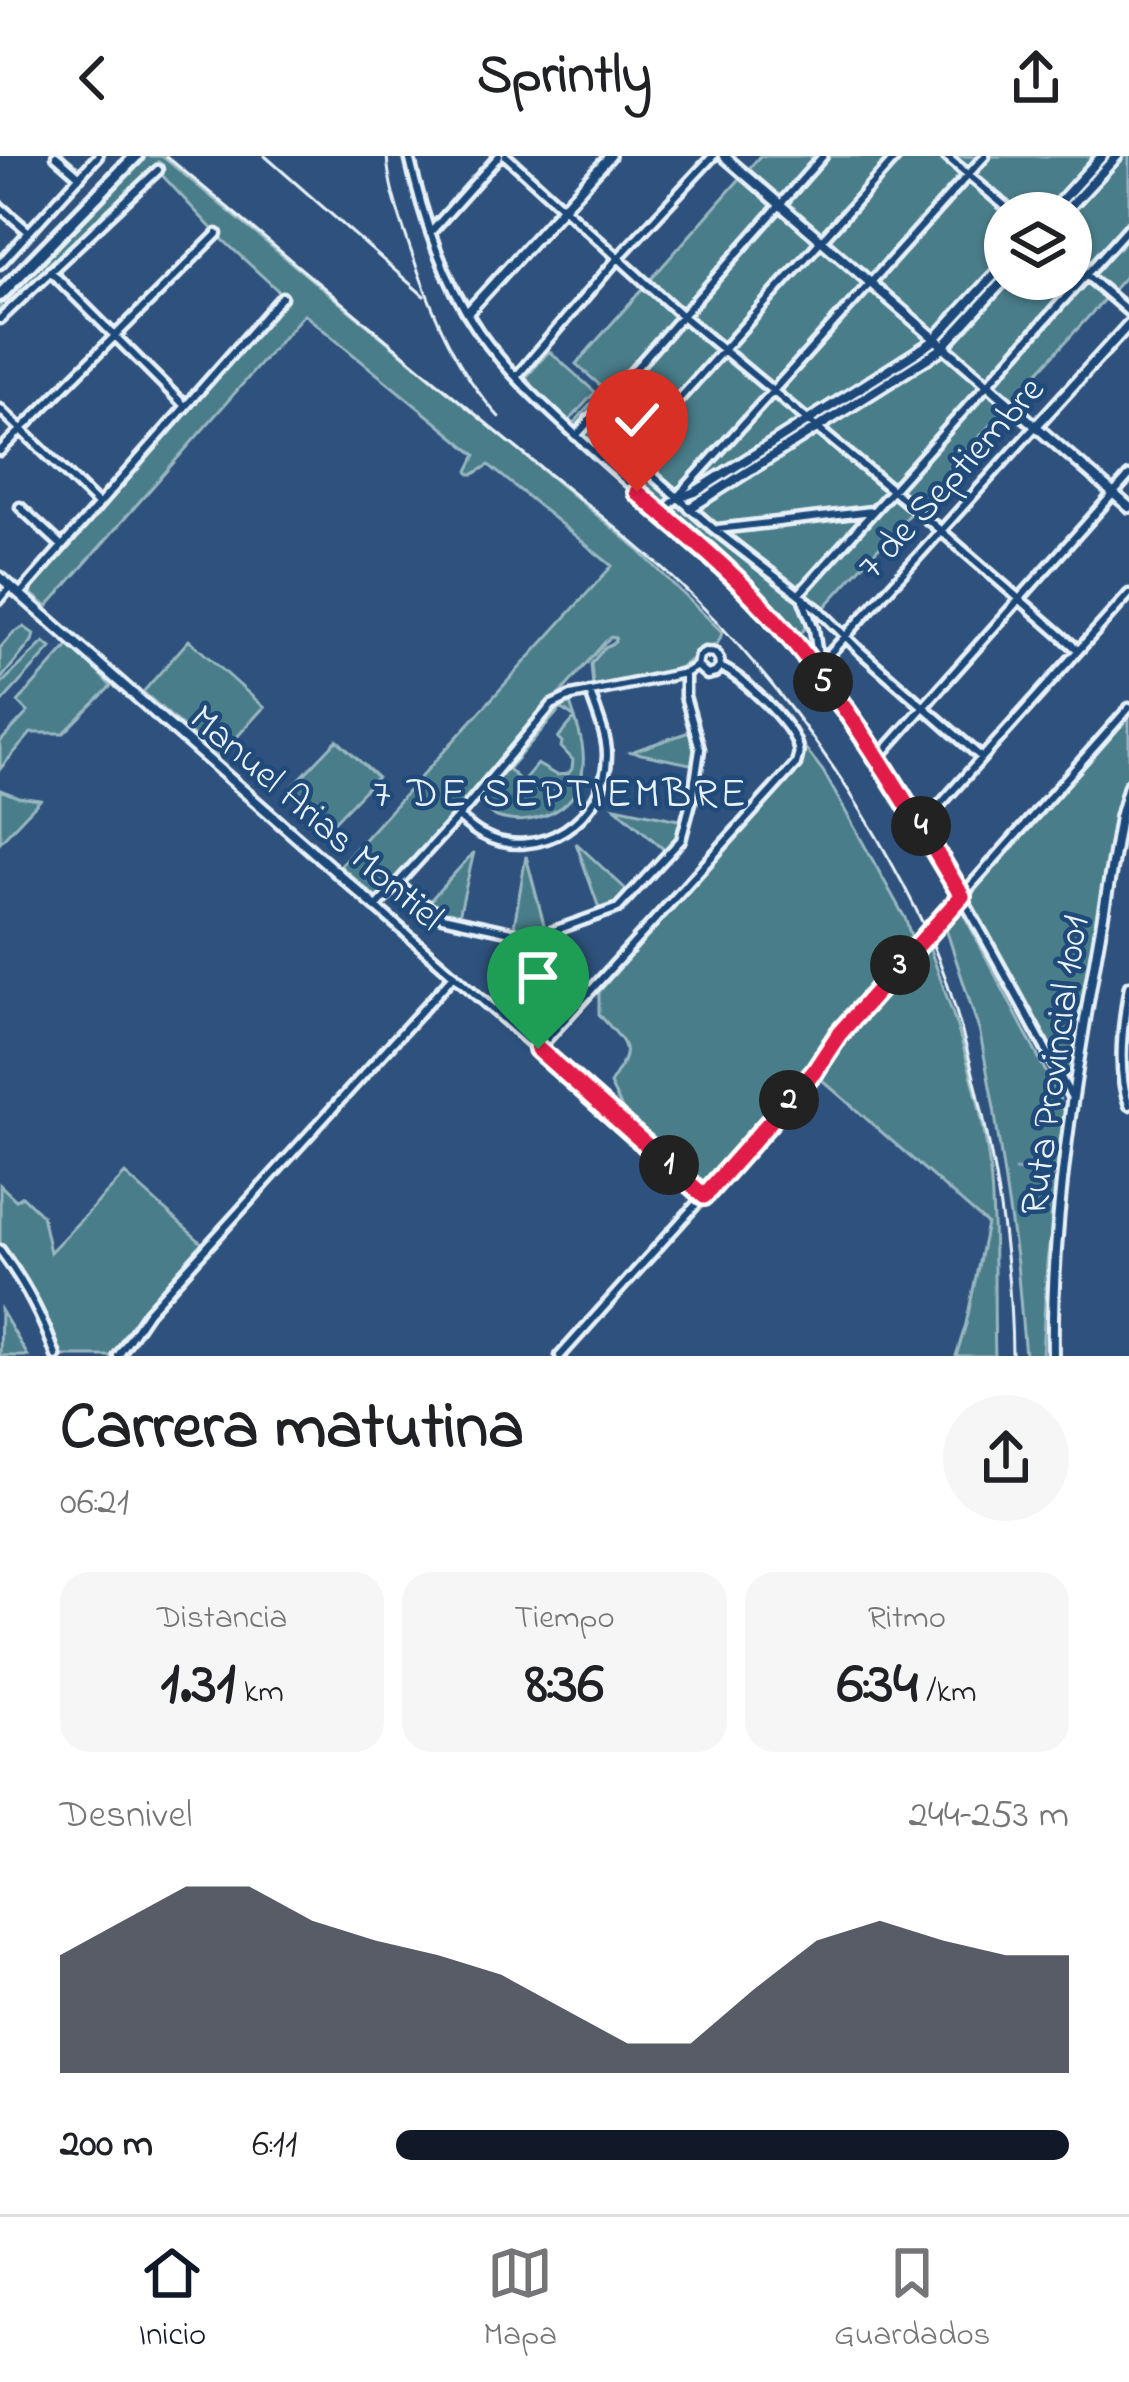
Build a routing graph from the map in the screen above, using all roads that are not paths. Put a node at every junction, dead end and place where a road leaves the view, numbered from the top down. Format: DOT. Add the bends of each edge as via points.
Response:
graph roads {
  1 [pos="56,156"];
  2 [pos="98,156"];
  3 [pos="136,156"];
  4 [pos="409,156"];
  5 [pos="503,156"];
  6 [pos="610,156"];
  7 [pos="713,156"];
  8 [pos="724,156"];
  9 [pos="823,156"];
  10 [pos="898,156"];
  11 [pos="946,156"];
  12 [pos="985,156"];
  13 [pos="1102,156"];
  14 [pos="1117,156"];
  15 [pos="158,170"];
  16 [pos="968,175"];
  17 [pos="80,177"];
  18 [pos="988,192"];
  19 [pos="1069,192"];
  20 [pos="1084,192"];
  21 [pos="0,206"];
  22 [pos="781,206"];
  23 [pos="563,209"];
  24 [pos="1129,227"];
  25 [pos="28,232"];
  26 [pos="430,232"];
  27 [pos="217,234"];
  28 [pos="821,239"];
  29 [pos="618,259"];
  30 [pos="0,265"];
  31 [pos="1092,269"];
  32 [pos="50,272"];
  33 [pos="1092,279"];
  34 [pos="871,284"];
  35 [pos="984,286"];
  36 [pos="0,295"];
  37 [pos="282,297"];
  38 [pos="986,300"];
  39 [pos="1065,300"];
  40 [pos="1129,311"];
  41 [pos="468,312"];
  42 [pos="681,315"];
  43 [pos="0,319"];
  44 [pos="1129,324"];
  45 [pos="114,338"];
  46 [pos="937,338"];
  47 [pos="945,347"];
  48 [pos="724,348"];
  49 [pos="516,377"];
  50 [pos="989,384"];
  51 [pos="774,391"];
  52 [pos="185,406"];
  53 [pos="0,409"];
  54 [pos="589,420"];
  55 [pos="811,424"];
  56 [pos="1036,426"];
  57 [pos="21,430"];
  58 [pos="576,436"];
  59 [pos="0,451"];
  60 [pos="628,456"];
  61 [pos="1129,476"];
  62 [pos="891,491"];
  63 [pos="1114,494"];
  64 [pos="678,498"];
  65 [pos="98,504"];
  66 [pos="20,507"];
  67 [pos="1129,507"];
  68 [pos="690,508"];
  69 [pos="873,511"];
  70 [pos="662,514"];
  71 [pos="714,529"];
  72 [pos="940,530"];
  73 [pos="62,546"];
  74 [pos="0,577"];
  75 [pos="11,586"];
  76 [pos="20,594"];
  77 [pos="1129,594"];
  78 [pos="801,596"];
  79 [pos="0,599"];
  80 [pos="1020,599"];
  81 [pos="845,634"];
  82 [pos="1078,650"];
  83 [pos="697,666"];
  84 [pos="720,667"];
  85 [pos="817,668"];
  86 [pos="685,673"];
  87 [pos="590,692"];
  88 [pos="923,707"];
  89 [pos="1129,708"];
  90 [pos="878,758"];
  91 [pos="982,758"];
  92 [pos="1129,785"];
  93 [pos="458,817"];
  94 [pos="921,826"];
  95 [pos="397,884"];
  96 [pos="962,896"];
  97 [pos="376,907"];
  98 [pos="454,975"];
  99 [pos="1129,986"];
  100 [pos="1126,1040"];
  101 [pos="538,1049"];
  102 [pos="1124,1065"];
  103 [pos="1129,1079"];
  104 [pos="1074,1100"];
  105 [pos="1129,1105"];
  106 [pos="704,1196"];
  107 [pos="0,1250"];
  108 [pos="56,1356"];
  109 [pos="118,1356"];
  110 [pos="560,1356"];
  111 [pos="1052,1356"];
  1 -- 17 [label="street"];
  2 -- 17 [label="street"];
  3 -- 36 [label="main road"];
  4 -- 26 [label="street"];
  5 -- 23 [label="street"];
  5 -- 26 [label="street"];
  6 -- 23 [label="street"];
  7 -- 29 [label="street"];
  8 -- 22 [label="street"];
  9 -- 22 [label="street"];
  10 -- 28 [label="street"];
  11 -- 16 [label="street"];
  12 -- 16 [label="street"];
  13 -- 19 [label="street"];
  14 -- 20 [label="street"];
  15 -- 32 [label="street"];
  16 -- 18 [label="street"];
  16 -- 34 [label="street"];
  17 -- 25 [label="street"];
  21 -- 25 [label="street"];
  22 -- 28 [label="street"];
  22 -- 42 [label="street"];
  23 -- 29 [label="street"];
  23 -- 41 [label="street"];
  24 -- 31 [label="street"];
  25 -- 30 [label="street"];
  26 -- 41 [label="street"];
  27 -- 45 [label="street"];
  28 -- 34 [label="street"];
  28 -- 48 [label="street"];
  29 -- 42 [label="street"];
  29 -- 49 [label="street"];
  32 -- 43 [label="street"];
  32 -- 45 [label="street"];
  33 -- 40 [label="street"];
  34 -- 46 [label="street"];
  34 -- 51 [label="street"];
  35 -- 46 [label="street"];
  37 -- 52 [label="street"];
  38 -- 47 [label="street"];
  39 -- 50 [label="street"];
  41 -- 49 [label="street"];
  42 -- 48 [label="street"];
  42 -- 54 [label="street"];
  44 -- 56 [label="street, 7 de Septiembre"];
  45 -- 52 [label="street"];
  45 -- 57 [label="street"];
  46 -- 47 [label="street"];
  46 -- 55 [label="street"];
  47 -- 50 [label="street"];
  47 -- 55 [label="street"];
  48 -- 51 [label="street"];
  48 -- 60 [label="street"];
  49 -- 58 [label="street"];
  50 -- 56 [label="street"];
  50 -- 62 [label="street"];
  51 -- 55 [label="street"];
  51 -- 64 [label="street"];
  52 -- 65 [label="street"];
  53 -- 57 [label="street"];
  54 -- 58 [label="street"];
  54 -- 60 [label="street"];
  55 -- 62 [label="street"];
  55 -- 64 [label="street"];
  55 -- 68 [label="street"];
  56 -- 63 [label="street"];
  56 -- 72 [label="street, 7 de Septiembre"];
  57 -- 59 [label="street"];
  57 -- 65 [label="street"];
  58 -- 70 [label="street"];
  60 -- 64 [label="street"];
  61 -- 63 [label="street"];
  62 -- 69 [label="street"];
  62 -- 72 [label="street"];
  63 -- 67 [label="street"];
  63 -- 80 [label="street"];
  64 -- 68 [label="street"];
  64 -- 70 [label="street"];
  65 -- 73 [label="street"];
  66 -- 73 [label="street"];
  68 -- 71 [label="street"];
  69 -- 71 [label="street"];
  69 -- 78 [label="street"];
  70 -- 85 [label="street"];
  71 -- 78 [label="street"];
  72 -- 80 [label="street"];
  72 -- 81 [label="street, 7 de Septiembre"];
  73 -- 76 [label="street"];
  74 -- 75 [label="street, Manuel Arias Montiel"];
  75 -- 76 [label="street, Manuel Arias Montiel"];
  75 -- 79 [label="street"];
  76 -- 97 [label="street, Manuel Arias Montiel"];
  77 -- 82 [label="street"];
  78 -- 81 [label="street"];
  78 -- 85 [label="street"];
  80 -- 82 [label="street"];
  80 -- 88 [label="street"];
  81 -- 85 [label="street, 7 de Septiembre"];
  81 -- 88 [label="street"];
  82 -- 91 [label="street"];
  83 -- 84 [label="street" via="707,675"];
  83 -- 84 [label="street" via="708,652"];
  83 -- 86 [label="street"];
  84 -- 101 [label="street" via="793,734 796,764"];
  85 -- 90 [label="street"];
  86 -- 87 [label="street"];
  86 -- 95 [label="street" via="700,749 681,840 617,908 529,936 442,917"];
  87 -- 93 [label="street" via="548,709"];
  87 -- 93 [label="street" via="607,755 598,799 578,822 522,843 483,836"];
  88 -- 90 [label="street"];
  88 -- 91 [label="street"];
  89 -- 96 [label="street"];
  90 -- 94 [label="street"];
  91 -- 94 [label="street"];
  92 -- 104 [label="street, Ruta Provincial 1001"];
  93 -- 95 [label="street"];
  94 -- 96 [label="street"];
  95 -- 97 [label="street"];
  96 -- 104 [label="street"];
  96 -- 106 [label="street"];
  97 -- 98 [label="street, Manuel Arias Montiel"];
  98 -- 101 [label="street, Manuel Arias Montiel"];
  98 -- 109 [label="street" via="148,1312"];
  99 -- 100 [label="street"];
  100 -- 102 [label="street"];
  101 -- 106 [label="street, Manuel Arias Montiel"];
  102 -- 103 [label="street"];
  102 -- 105 [label="street"];
  104 -- 111 [label="street, Ruta Provincial 1001"];
  106 -- 110 [label="street"];
  107 -- 108 [label="street"];
}
